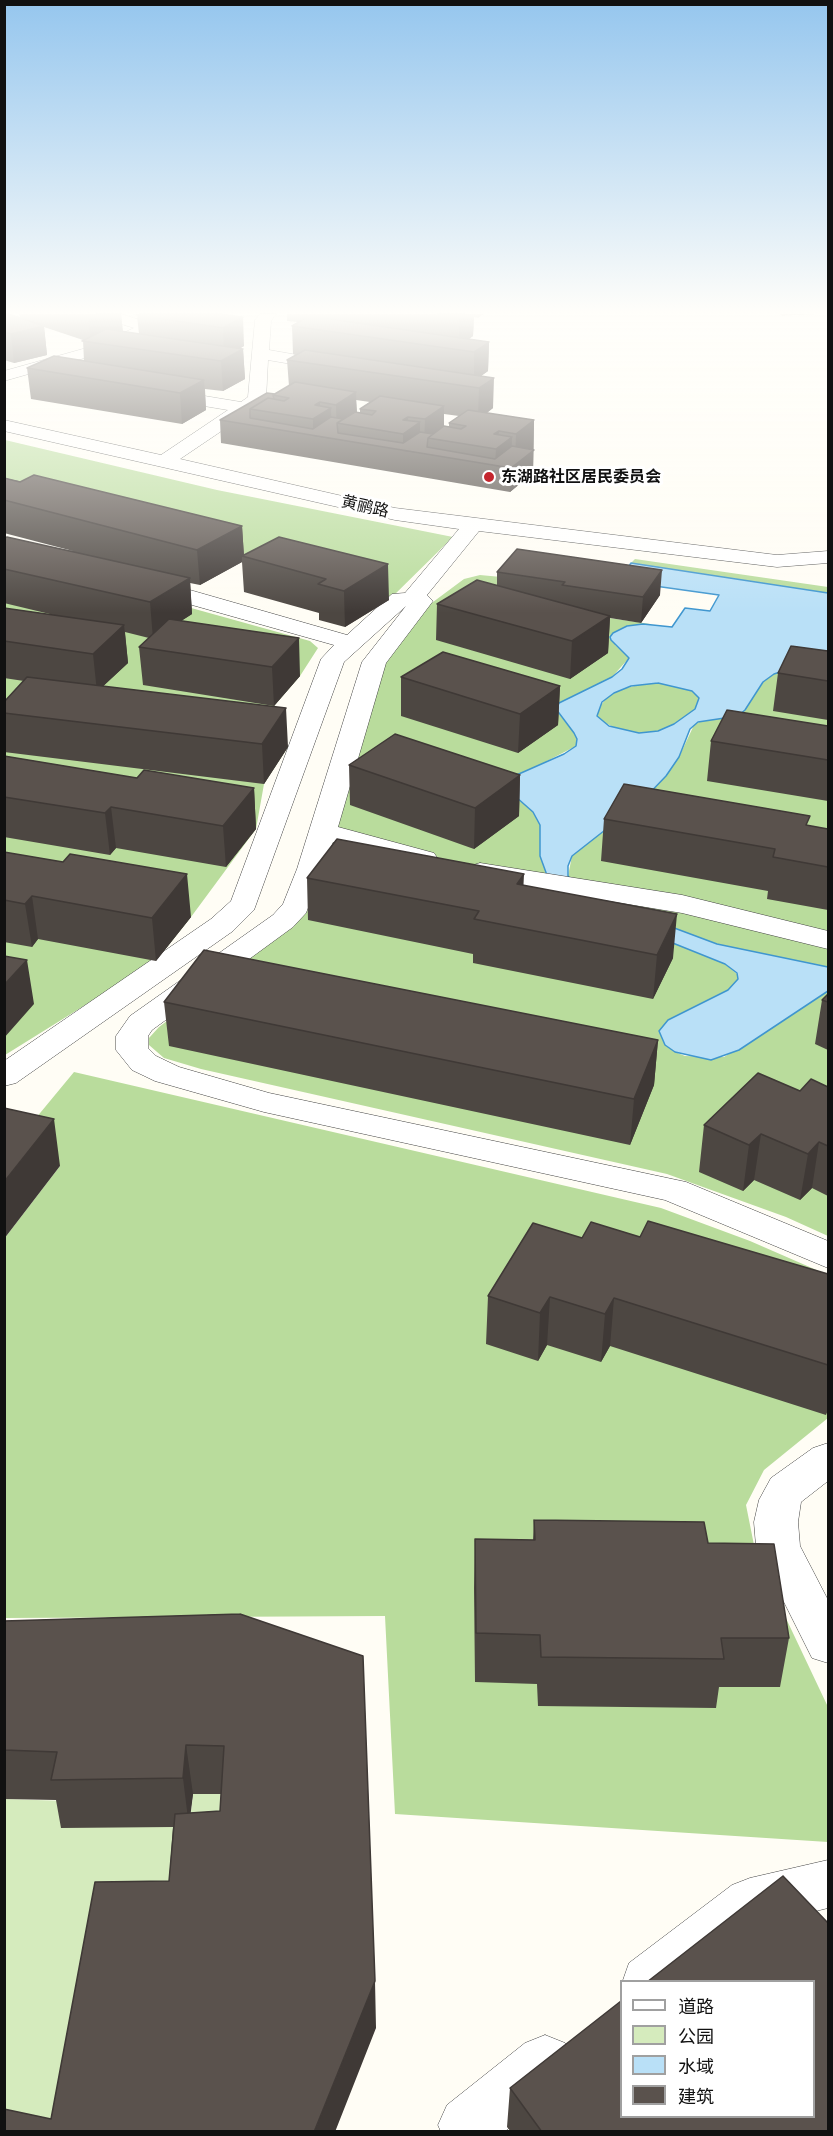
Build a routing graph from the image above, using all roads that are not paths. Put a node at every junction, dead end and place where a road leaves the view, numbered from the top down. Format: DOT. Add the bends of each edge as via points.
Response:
graph roads {
  1 [pos="235,414"];
  2 [pos="4,425"];
  3 [pos="165,461"];
  4 [pos="473,526"];
  5 [pos="730,556"];
  6 [pos="828,557"];
  7 [pos="828,574"];
  8 [pos="130,580"];
  9 [pos="411,600"];
  10 [pos="351,643"];
  11 [pos="323,831"];
  12 [pos="828,940"];
  13 [pos="5,1077"];
  14 [pos="828,1255"];
  15 [pos="828,1459"];
  16 [pos="828,1644"];
  17 [pos="828,1884"];
  18 [pos="651,1980"];
  19 [pos="617,2006"];
  20 [pos="471,2132"];
  1 -- 3 [label="street"];
  2 -- 3 [label="street, 黄鹂路"];
  3 -- 4 [label="street, 黄鹂路" via="395,514"];
  4 -- 5 [label="street, 黄鹂路"];
  4 -- 9 [label="street"];
  5 -- 6 [label="street, 黄鹂路" via="788,561"];
  5 -- 7 [label="street, 黄鹂路"];
  8 -- 10 [label="street"];
  9 -- 10 [label="street" via="400,599"];
  9 -- 11 [label="street" via="422,602 374,662"];
  10 -- 13 [label="street" via="333,659 326,674 244,904 222,925"];
  11 -- 12 [label="street" via="451,866 682,904"];
  11 -- 14 [label="street" via="304,892 283,921 136,1029 132,1050 144,1064 185,1081 264,1102 673,1190"];
  15 -- 16 [label="street" via="786,1490 776,1522 778,1546"];
  17 -- 18 [label="street" via="750,1903"];
  19 -- 20 [label="street" via="467,2125"];
}
